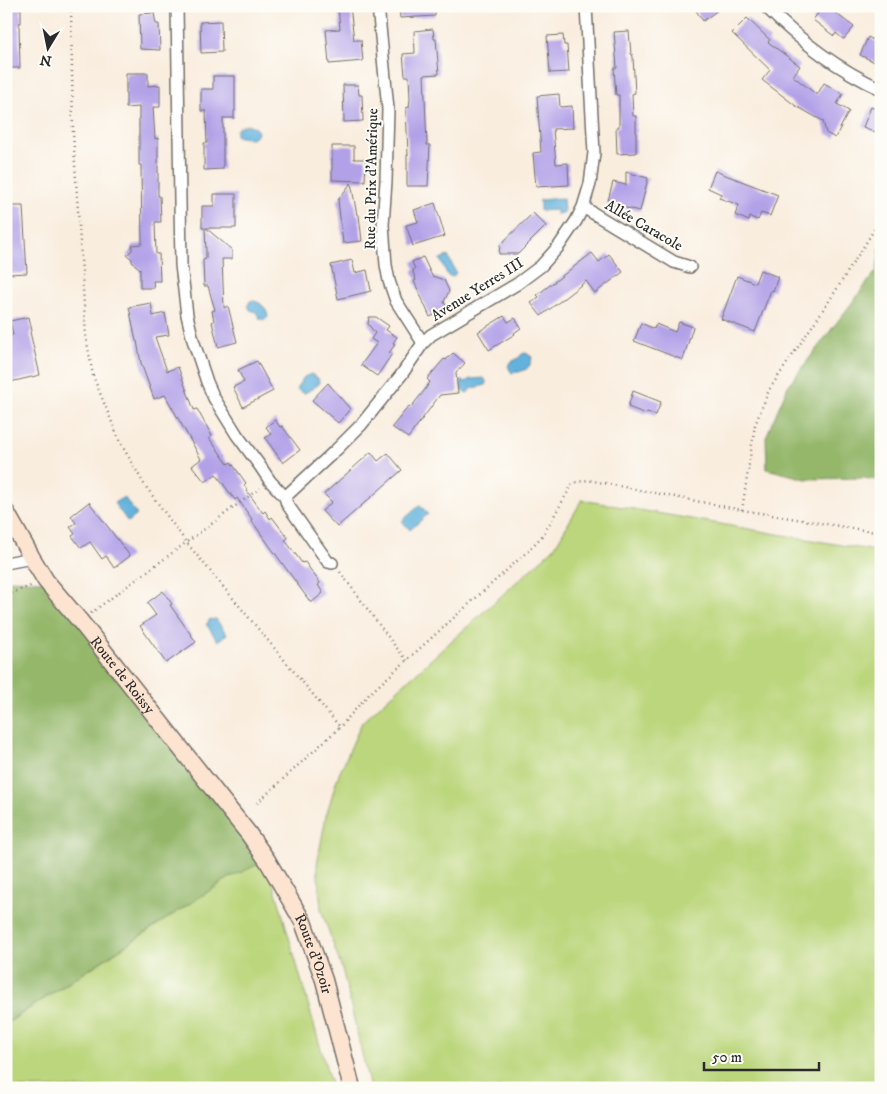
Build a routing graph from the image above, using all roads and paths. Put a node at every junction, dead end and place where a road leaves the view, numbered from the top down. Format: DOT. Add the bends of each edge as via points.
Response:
graph roads {
  1 [pos="71,6"];
  2 [pos="177,6"];
  3 [pos="378,6"];
  4 [pos="586,6"];
  5 [pos="765,6"];
  6 [pos="881,89"];
  7 [pos="583,207"];
  8 [pos="881,219"];
  9 [pos="690,266"];
  10 [pos="423,343"];
  11 [pos="270,480"];
  12 [pos="285,497"];
  13 [pos="742,510"];
  14 [pos="6,512"];
  15 [pos="881,534"];
  16 [pos="186,542"];
  17 [pos="32,558"];
  18 [pos="6,563"];
  19 [pos="332,563"];
  20 [pos="46,581"];
  21 [pos="6,595"];
  22 [pos="80,621"];
  23 [pos="407,660"];
  24 [pos="340,727"];
  25 [pos="257,803"];
  26 [pos="248,833"];
  27 [pos="352,1088"];
  1 -- 16 [label="path" via="79,232 86,336 93,376 120,442 144,484"];
  2 -- 11 [label="street" via="181,265 187,315 214,398"];
  3 -- 10 [label="street, Rue du Prix d'Amérique" via="388,109 383,225 386,265 396,301"];
  4 -- 7 [label="street, Avenue Yerres III" via="594,153"];
  5 -- 6 [label="street" via="810,48"];
  7 -- 9 [label="street, Allée Caracole" via="674,262"];
  7 -- 10 [label="street, Avenue Yerres III" via="559,246 541,266"];
  8 -- 13 [label="path" via="769,390 755,426"];
  10 -- 12 [label="street, Avenue Yerres III" via="361,425"];
  11 -- 12 [label="street"];
  11 -- 16 [label="path"];
  12 -- 19 [label="street" via="328,562"];
  13 -- 15 [label="path"];
  13 -- 23 [label="path" via="588,480 573,483 543,535 528,551"];
  14 -- 17 [label="main road, Route de Roissy"];
  16 -- 22 [label="path"];
  16 -- 24 [label="path"];
  17 -- 18 [label="street"];
  17 -- 20 [label="main road, Route de Roissy"];
  19 -- 23 [label="path"];
  20 -- 21 [label="path"];
  20 -- 22 [label="main road, Route de Roissy"];
  22 -- 26 [label="main road, Route de Roissy"];
  23 -- 24 [label="path" via="367,696"];
  24 -- 25 [label="path"];
  26 -- 27 [label="main road, Route d'Ozoir" via="303,922 324,980"];
}
